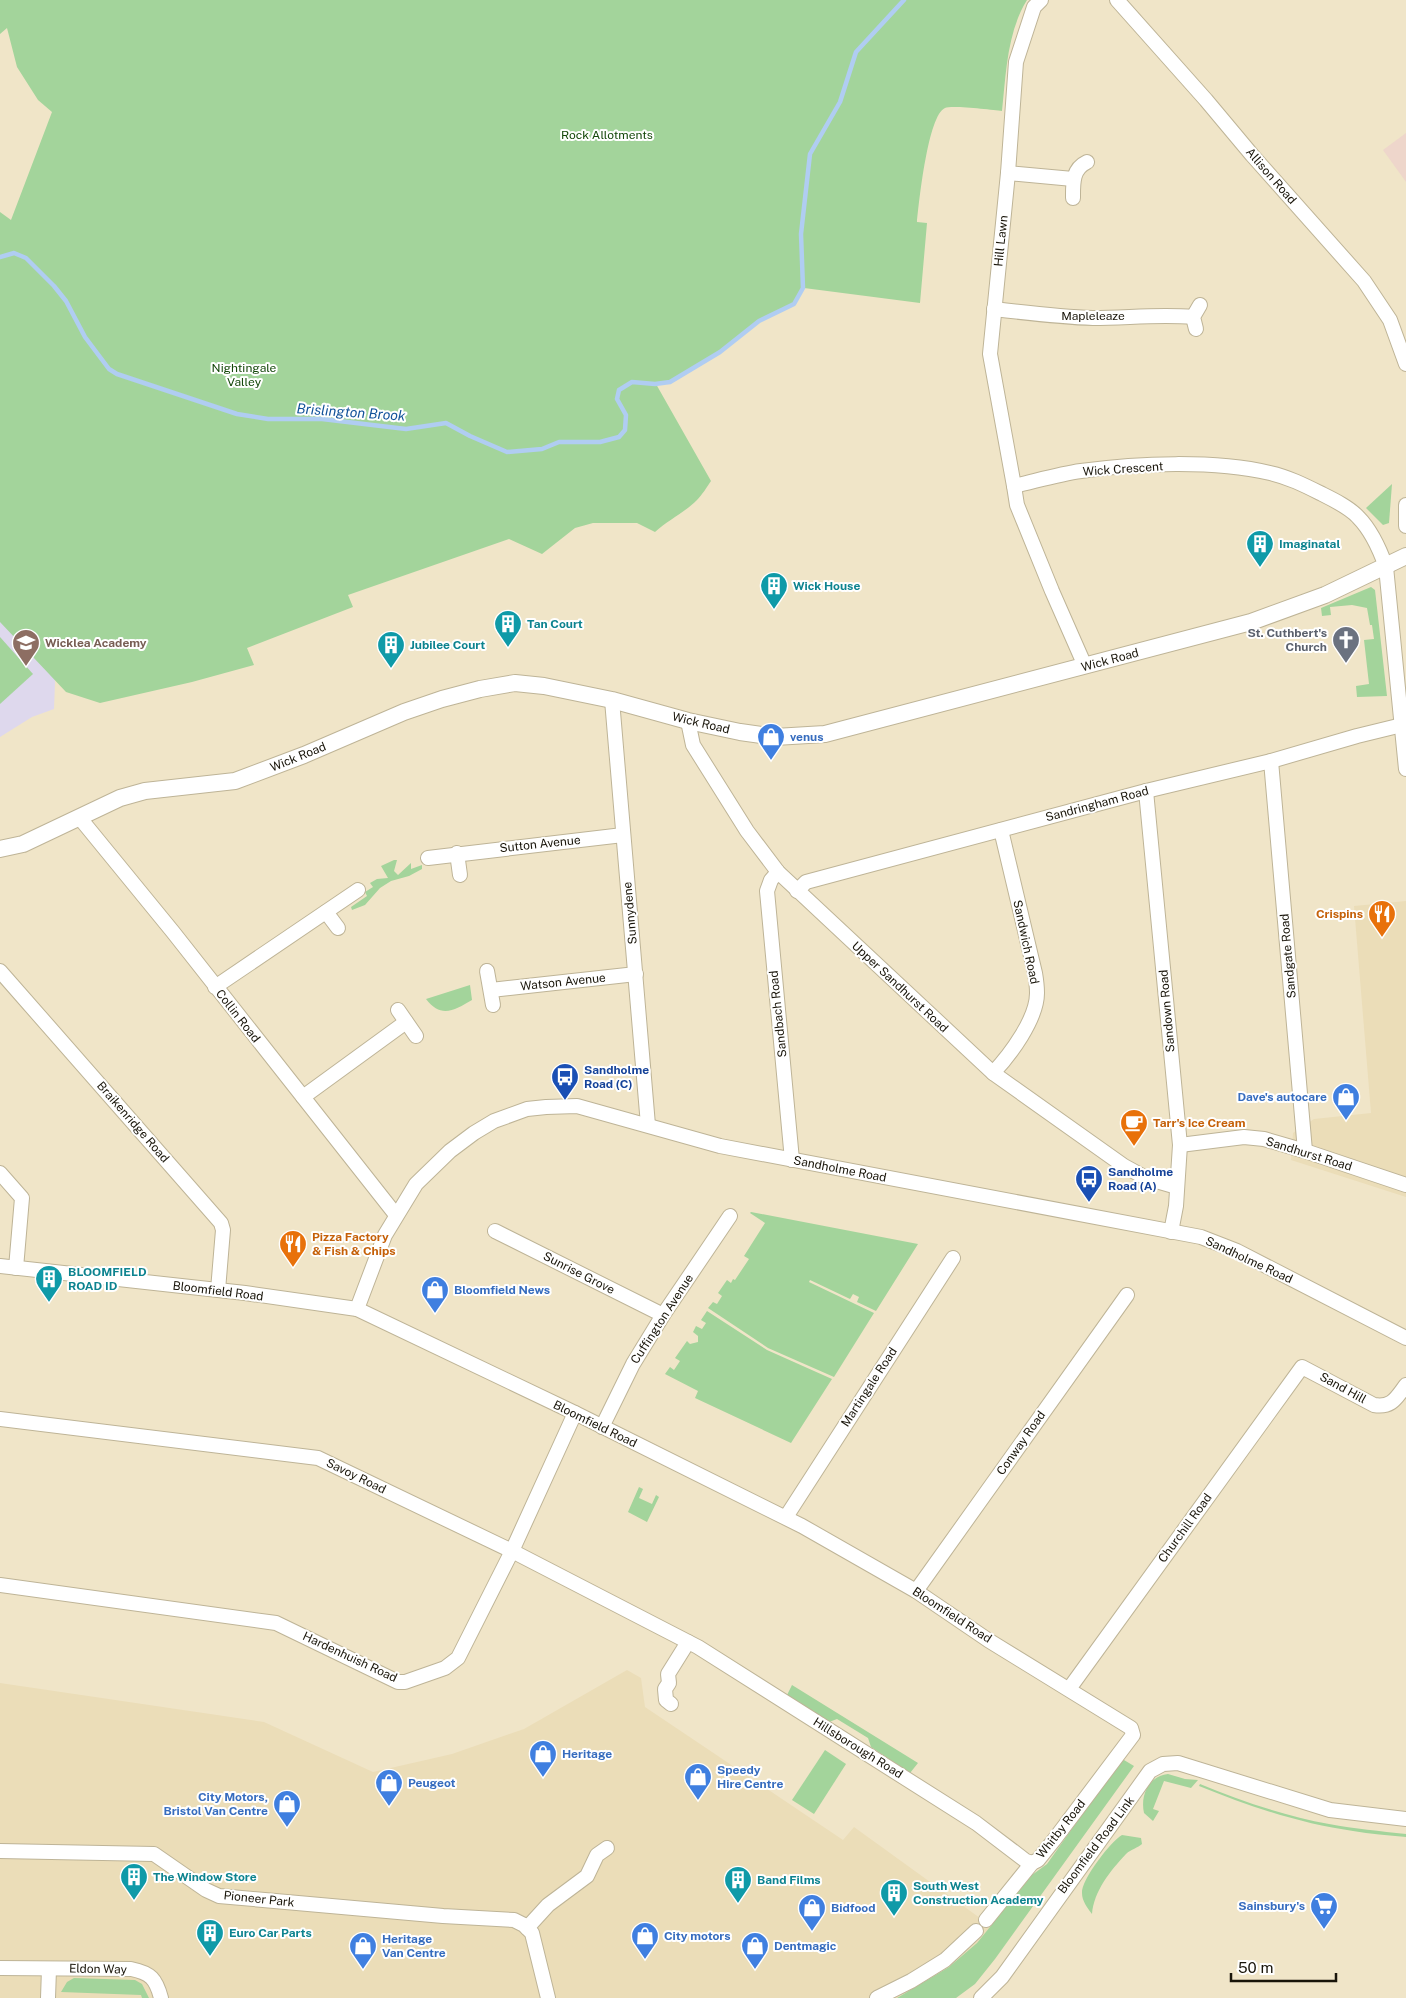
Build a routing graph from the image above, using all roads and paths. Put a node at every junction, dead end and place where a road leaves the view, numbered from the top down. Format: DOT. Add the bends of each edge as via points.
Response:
graph roads {
  1 [pos="1041,0"];
  2 [pos="1121,2"];
  3 [pos="1087,162"];
  4 [pos="1008,173"];
  5 [pos="1073,179"];
  6 [pos="1073,198"];
  7 [pos="994,309"];
  8 [pos="1196,317"];
  9 [pos="1406,364"];
  10 [pos="1014,486"];
  11 [pos="1406,504"];
  12 [pos="1406,526"];
  13 [pos="1406,556"];
  14 [pos="1386,567"];
  15 [pos="1085,666"];
  16 [pos="612,700"];
  17 [pos="688,721"];
  18 [pos="1402,725"];
  19 [pos="1271,761"];
  20 [pos="1406,769"];
  21 [pos="1146,791"];
  22 [pos="79,817"];
  23 [pos="1000,830"];
  24 [pos="623,835"];
  25 [pos="0,849"];
  26 [pos="457,853"];
  27 [pos="428,858"];
  28 [pos="778,872"];
  29 [pos="460,875"];
  30 [pos="358,890"];
  31 [pos="796,891"];
  32 [pos="326,912"];
  33 [pos="338,928"];
  34 [pos="0,971"];
  35 [pos="486,971"];
  36 [pos="636,974"];
  37 [pos="215,987"];
  38 [pos="490,990"];
  39 [pos="493,1005"];
  40 [pos="416,1036"];
  41 [pos="993,1073"];
  42 [pos="302,1097"];
  43 [pos="648,1125"];
  44 [pos="1180,1145"];
  45 [pos="1306,1151"];
  46 [pos="792,1160"];
  47 [pos="0,1173"];
  48 [pos="1406,1185"];
  49 [pos="1177,1186"];
  50 [pos="396,1215"];
  51 [pos="730,1216"];
  52 [pos="495,1231"];
  53 [pos="1170,1232"];
  54 [pos="953,1258"];
  55 [pos="0,1266"];
  56 [pos="16,1268"];
  57 [pos="218,1290"];
  58 [pos="1127,1295"];
  59 [pos="357,1309"];
  60 [pos="663,1315"];
  61 [pos="1406,1338"];
  62 [pos="1302,1367"];
  63 [pos="1406,1385"];
  64 [pos="575,1413"];
  65 [pos="0,1419"];
  66 [pos="602,1426"];
  67 [pos="786,1517"];
  68 [pos="512,1551"];
  69 [pos="0,1585"];
  70 [pos="916,1591"];
  71 [pos="684,1640"];
  72 [pos="1069,1689"];
  73 [pos="671,1704"];
  74 [pos="1133,1735"];
  75 [pos="1406,1819"];
  76 [pos="608,1848"];
  77 [pos="0,1851"];
  78 [pos="1032,1863"];
  79 [pos="986,1920"];
  80 [pos="527,1928"];
  81 [pos="976,1931"];
  82 [pos="0,1968"];
  83 [pos="49,1969"];
  84 [pos="1002,1977"];
  85 [pos="48,1998"];
  86 [pos="160,1998"];
  87 [pos="548,1998"];
  88 [pos="877,1998"];
  89 [pos="981,1998"];
  90 [pos="996,1998"];
  1 -- 4 [label="street, Hill Lawn" via="1034,7 1016,62"];
  2 -- 9 [label="street, Allison Road" via="1364,281 1390,320"];
  3 -- 5 [label="street"];
  4 -- 5 [label="street"];
  4 -- 7 [label="street, Hill Lawn"];
  5 -- 6 [label="street"];
  7 -- 8 [label="street, Mapleleaze" via="1064,317 1167,314"];
  7 -- 10 [label="street, Hill Lawn" via="990,354"];
  10 -- 14 [label="street, Wick Crescent" via="1080,471 1150,465 1243,468 1272,473 1300,483 1357,515 1366,526"];
  10 -- 15 [label="street" via="1017,505"];
  11 -- 12 [label="street"];
  13 -- 14 [label="street, Wick Road"];
  14 -- 15 [label="street, Wick Road" via="1252,622"];
  14 -- 18 [label="street"];
  15 -- 17 [label="street, Wick Road" via="825,734 775,737"];
  16 -- 17 [label="street, Wick Road"];
  16 -- 22 [label="street, Wick Road" via="515,683 480,689 404,712 235,781 145,791 106,803"];
  16 -- 24 [label="street, Sunnydene"];
  17 -- 28 [label="street, Upper Sandhurst Road" via="693,744 747,831"];
  18 -- 19 [label="street, Sandringham Road"];
  18 -- 20 [label="street"];
  19 -- 21 [label="street, Sandringham Road"];
  19 -- 45 [label="street, Sandgate Road"];
  21 -- 23 [label="street, Sandringham Road"];
  21 -- 44 [label="street, Sandown Road"];
  22 -- 25 [label="street, Wick Road" via="23,844"];
  22 -- 37 [label="street, Collin Road"];
  23 -- 31 [label="street, Sandringham Road" via="806,882"];
  23 -- 41 [label="street, Sandwich Road" via="1037,993 1022,1035"];
  24 -- 26 [label="street, Sutton Avenue"];
  24 -- 36 [label="street, Sunnydene"];
  26 -- 27 [label="street, Sutton Avenue"];
  26 -- 29 [label="street"];
  28 -- 31 [label="street, Upper Sandhurst Road"];
  28 -- 46 [label="street, Sandbach Road" via="767,891"];
  30 -- 32 [label="street"];
  31 -- 41 [label="street, Upper Sandhurst Road"];
  32 -- 33 [label="street"];
  32 -- 37 [label="street"];
  34 -- 57 [label="street, Braikenridge Road" via="221,1223"];
  35 -- 38 [label="street"];
  36 -- 38 [label="street, Watson Avenue"];
  36 -- 43 [label="street, Sunnydene"];
  37 -- 42 [label="street, Collin Road"];
  38 -- 39 [label="street"];
  40 -- 42 [label="street" via="402,1016"];
  41 -- 49 [label="street, Upper Sandhurst Road" via="1124,1166 1146,1178"];
  42 -- 50 [label="street, Collin Road"];
  43 -- 46 [label="street, Sandholme Road" via="720,1146"];
  43 -- 50 [label="street, Sandholme Road" via="578,1106 526,1109 494,1121 450,1151 416,1184"];
  44 -- 45 [label="street, Sandhurst Road" via="1244,1137"];
  44 -- 49 [label="street, Sandown Road"];
  45 -- 48 [label="street, Sandhurst Road"];
  46 -- 53 [label="street, Sandholme Road"];
  47 -- 56 [label="street" via="22,1198"];
  49 -- 53 [label="street, Sandown Road"];
  50 -- 59 [label="street, Sandholme Road"];
  51 -- 60 [label="street, Cuffington Avenue"];
  52 -- 60 [label="street, Sunrise Grove"];
  53 -- 61 [label="street, Sandholme Road" via="1201,1237 1237,1251"];
  54 -- 67 [label="street, Martingale Road"];
  55 -- 56 [label="street, Bloomfield Road"];
  56 -- 57 [label="street, Bloomfield Road"];
  57 -- 59 [label="street, Bloomfield Road"];
  58 -- 70 [label="street, Conway Road"];
  59 -- 64 [label="street, Bloomfield Road"];
  60 -- 66 [label="street, Cuffington Avenue" via="633,1364"];
  62 -- 63 [label="street, Sand Hill" via="1374,1405 1385,1407"];
  62 -- 72 [label="street, Churchill Road"];
  64 -- 66 [label="street, Bloomfield Road"];
  64 -- 68 [label="street, Hardenhuish Road"];
  65 -- 68 [label="street, Savoy Road" via="318,1458"];
  66 -- 67 [label="street, Bloomfield Road"];
  67 -- 70 [label="street, Bloomfield Road"];
  68 -- 69 [label="street, Hardenhuish Road" via="458,1658 445,1668 405,1682 398,1682 276,1623"];
  68 -- 71 [label="street, Savoy Road"];
  70 -- 72 [label="street, Bloomfield Road"];
  71 -- 73 [label="street" via="668,1674 669,1684 662,1690"];
  71 -- 78 [label="street, Hillsborough Road" via="976,1823"];
  72 -- 74 [label="street, Bloomfield Road" via="1131,1728"];
  74 -- 78 [label="street, Whitby Road" via="1054,1840"];
  75 -- 84 [label="street, Bloomfield Road Link" via="1330,1810 1178,1763 1163,1764 1150,1772"];
  76 -- 80 [label="street" via="597,1855 587,1876 548,1905"];
  77 -- 80 [label="street, Pioneer Park" via="154,1854 219,1896 508,1919"];
  78 -- 79 [label="street, Whitby Road"];
  80 -- 87 [label="street" via="534,1938"];
  81 -- 88 [label="street" via="945,1960"];
  82 -- 83 [label="street, Eldon Way"];
  83 -- 85 [label="street"];
  83 -- 86 [label="street, Eldon Way" via="131,1969 145,1972 157,1984"];
  84 -- 89 [label="street, Bloomfield Road Link"];
  84 -- 90 [label="street, Bloomfield Road Link"];
}
